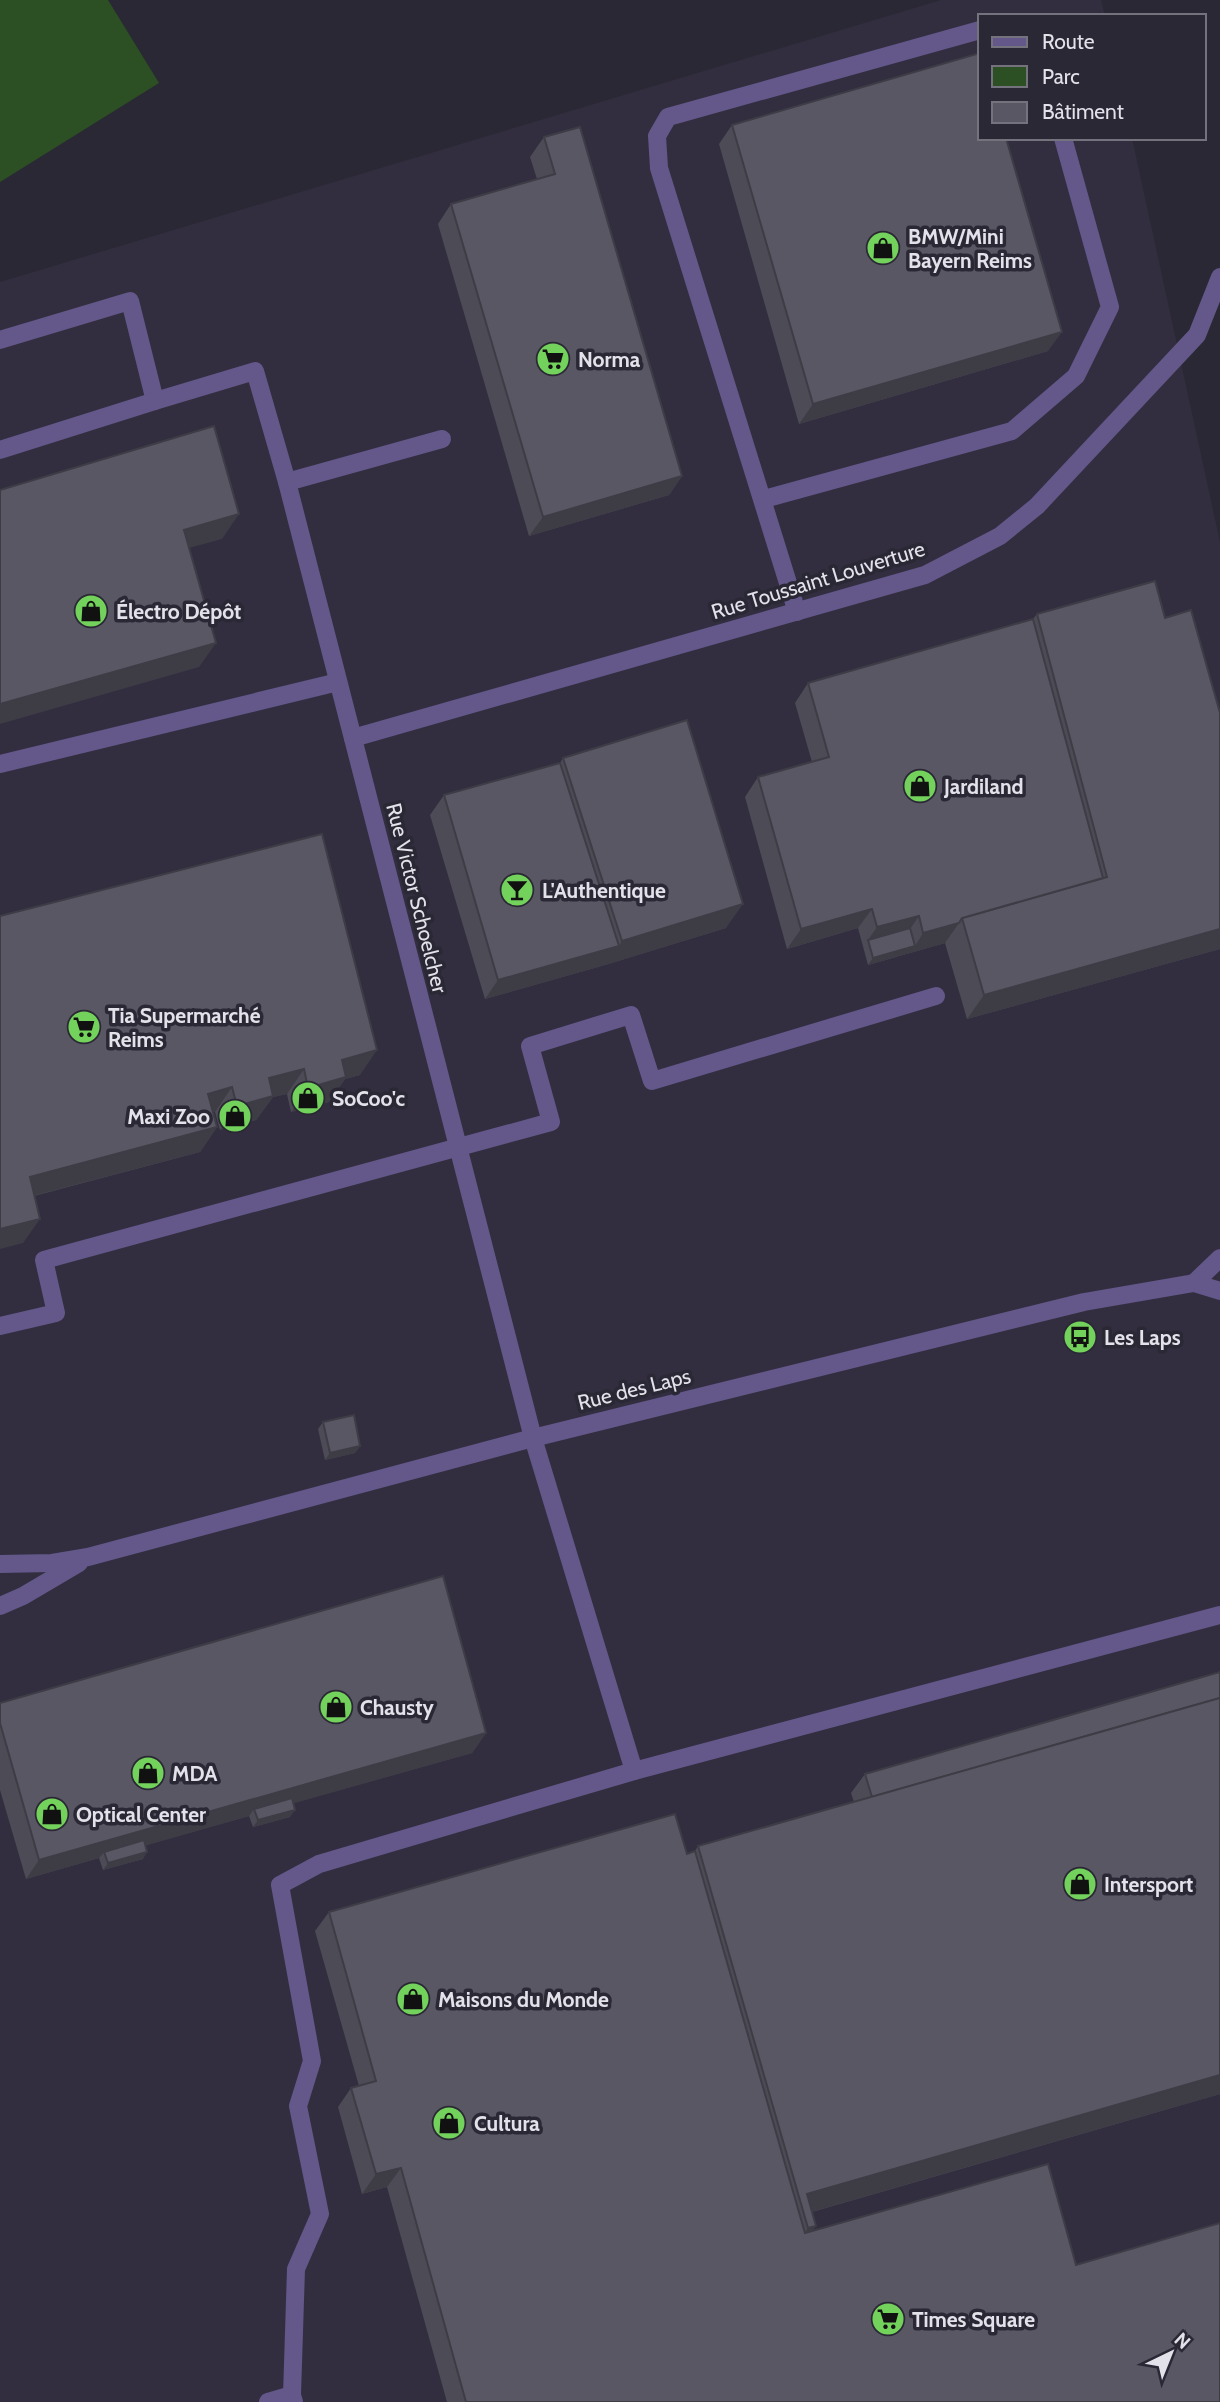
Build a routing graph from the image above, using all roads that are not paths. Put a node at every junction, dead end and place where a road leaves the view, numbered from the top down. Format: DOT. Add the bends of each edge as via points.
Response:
graph roads {
  1 [pos="978,31"];
  2 [pos="1064,140"];
  3 [pos="1220,277"];
  4 [pos="0,340"];
  5 [pos="155,401"];
  6 [pos="442,439"];
  7 [pos="0,450"];
  8 [pos="287,482"];
  9 [pos="764,499"];
  10 [pos="797,612"];
  11 [pos="338,682"];
  12 [pos="353,738"];
  13 [pos="0,764"];
  14 [pos="936,996"];
  15 [pos="458,1149"];
  16 [pos="1220,1258"];
  17 [pos="1194,1283"];
  18 [pos="1220,1291"];
  19 [pos="0,1326"];
  20 [pos="533,1438"];
  21 [pos="88,1557"];
  22 [pos="0,1564"];
  23 [pos="0,1606"];
  24 [pos="1220,1615"];
  25 [pos="634,1771"];
  26 [pos="293,2399"];
  27 [pos="268,2402"];
  1 -- 9 [label="street" via="668,117 657,136 659,167"];
  2 -- 9 [label="street" via="1110,307 1076,376 1012,431"];
  3 -- 10 [label="street, Rue Toussaint Louverture" via="1197,335 1037,506 1000,536 925,575"];
  4 -- 5 [label="street" via="130,301"];
  5 -- 7 [label="street"];
  5 -- 8 [label="street, Rue Victor Schoelcher" via="255,371"];
  6 -- 8 [label="street"];
  8 -- 11 [label="street, Rue Victor Schoelcher"];
  9 -- 10 [label="street"];
  10 -- 12 [label="street, Rue Toussaint Louverture"];
  11 -- 12 [label="street, Rue Victor Schoelcher"];
  11 -- 13 [label="street"];
  12 -- 15 [label="street, Rue Victor Schoelcher"];
  14 -- 15 [label="street" via="652,1081 631,1015 530,1046 551,1122"];
  15 -- 19 [label="street" via="44,1260 56,1313"];
  15 -- 20 [label="street, Rue Victor Schoelcher"];
  16 -- 17 [label="street"];
  17 -- 18 [label="street, Rue des Laps"];
  17 -- 20 [label="street, Rue des Laps" via="1084,1302"];
  20 -- 21 [label="street, Rue des Laps"];
  20 -- 25 [label="street, Rue Victor Schoelcher"];
  21 -- 22 [label="street, Rue des Laps"];
  21 -- 23 [label="street, Rue des Laps"];
  24 -- 25 [label="street"];
  25 -- 26 [label="street" via="318,1864 280,1885 312,2061 298,2106 320,2214 296,2269"];
  26 -- 27 [label="street"];
}
